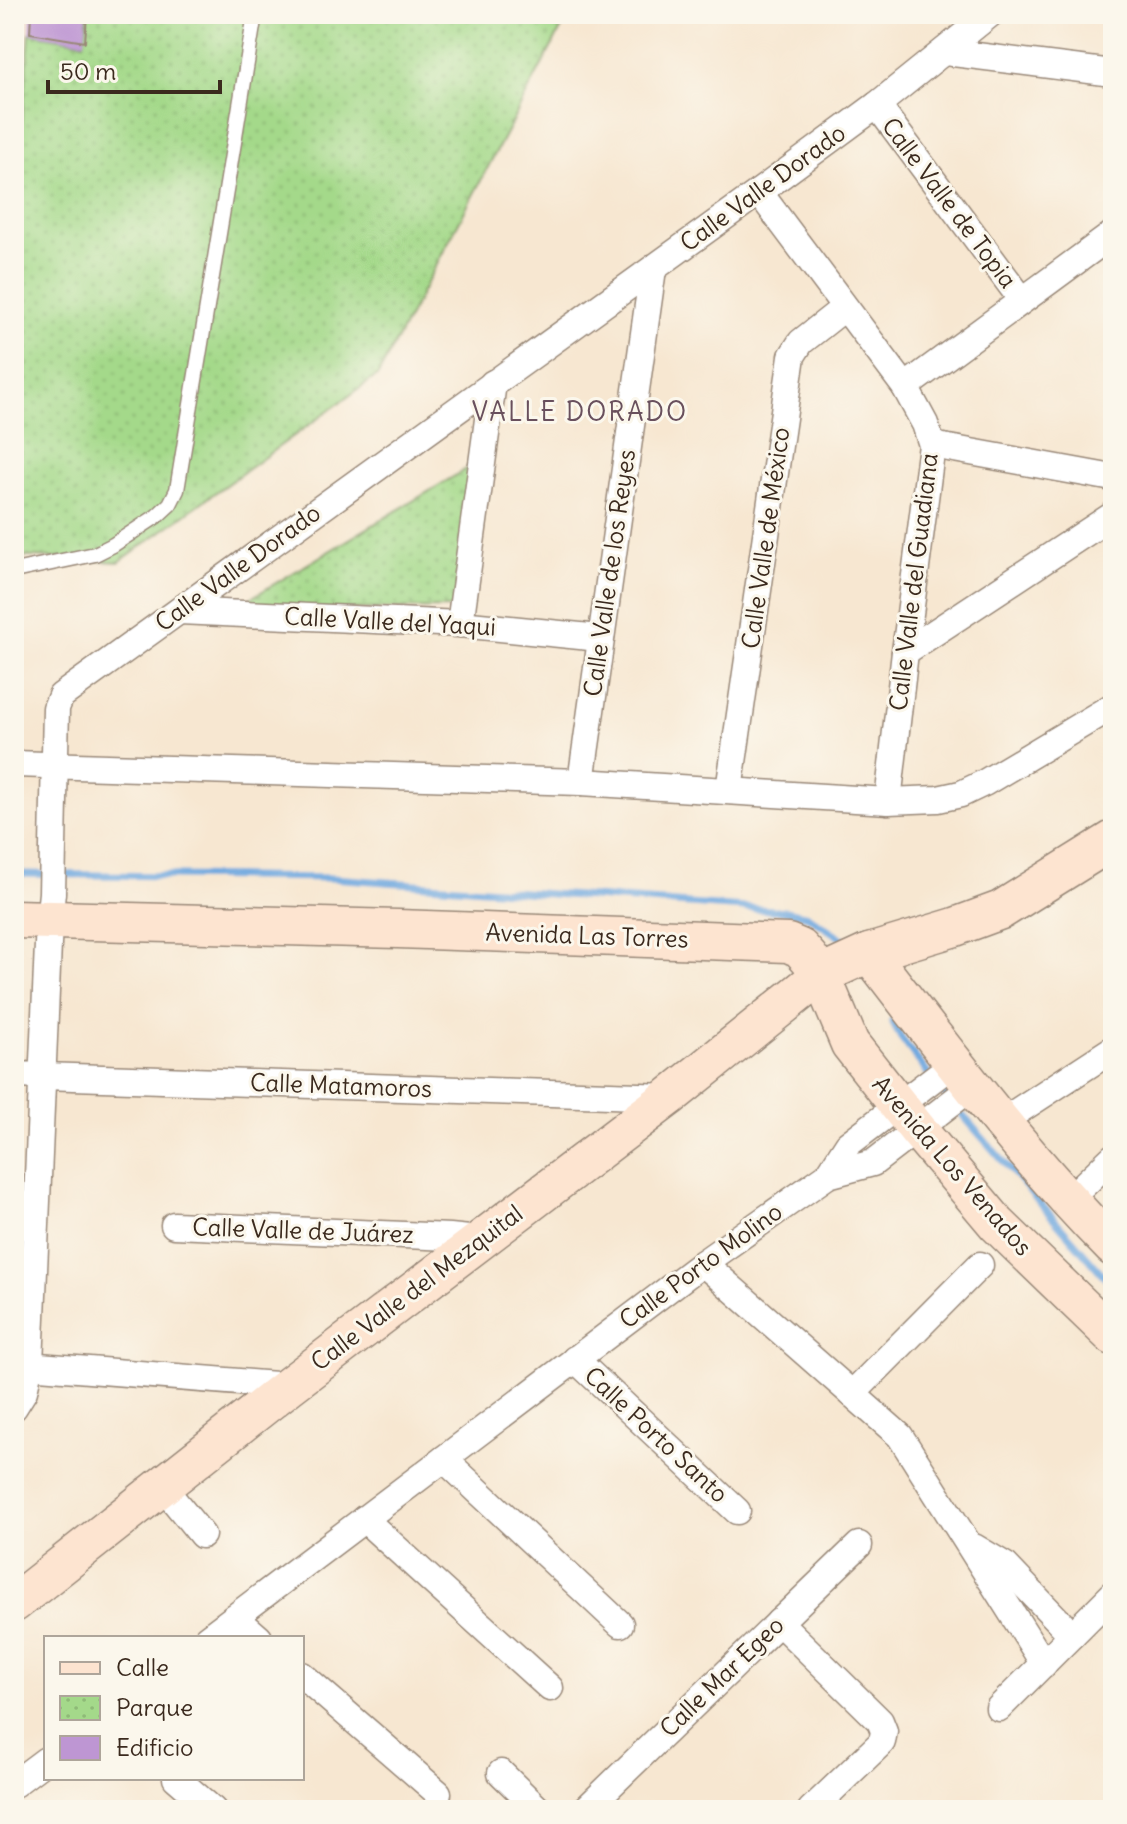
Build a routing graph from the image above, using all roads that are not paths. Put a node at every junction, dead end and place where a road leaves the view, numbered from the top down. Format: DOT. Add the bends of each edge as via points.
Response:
graph roads {
  1 [pos="255,14"];
  2 [pos="990,14"];
  3 [pos="945,52"];
  4 [pos="1113,73"];
  5 [pos="877,105"];
  6 [pos="759,192"];
  7 [pos="1113,234"];
  8 [pos="653,269"];
  9 [pos="1022,300"];
  10 [pos="844,308"];
  11 [pos="493,383"];
  12 [pos="905,387"];
  13 [pos="932,445"];
  14 [pos="1113,478"];
  15 [pos="1113,515"];
  16 [pos="14,571"];
  17 [pos="179,611"];
  18 [pos="460,624"];
  19 [pos="600,638"];
  20 [pos="905,652"];
  21 [pos="1113,706"];
  22 [pos="14,764"];
  23 [pos="55,766"];
  24 [pos="581,782"];
  25 [pos="729,790"];
  26 [pos="888,801"];
  27 [pos="1113,840"];
  28 [pos="38,911"];
  29 [pos="869,953"];
  30 [pos="821,975"];
  31 [pos="1113,1049"];
  32 [pos="14,1075"];
  33 [pos="43,1077"];
  34 [pos="956,1080"];
  35 [pos="669,1097"];
  36 [pos="916,1110"];
  37 [pos="1001,1122"];
  38 [pos="1113,1157"];
  39 [pos="1067,1201"];
  40 [pos="25,1224"];
  41 [pos="174,1225"];
  42 [pos="479,1240"];
  43 [pos="1113,1247"];
  44 [pos="703,1263"];
  45 [pos="980,1265"];
  46 [pos="1113,1336"];
  47 [pos="575,1359"];
  48 [pos="22,1364"];
  49 [pos="289,1386"];
  50 [pos="852,1394"];
  51 [pos="14,1407"];
  52 [pos="444,1459"];
  53 [pos="162,1486"];
  54 [pos="737,1511"];
  55 [pos="364,1519"];
  56 [pos="202,1535"];
  57 [pos="968,1543"];
  58 [pos="859,1545"];
  59 [pos="1113,1594"];
  60 [pos="14,1603"];
  61 [pos="235,1617"];
  62 [pos="779,1622"];
  63 [pos="620,1624"];
  64 [pos="1072,1635"];
  65 [pos="210,1636"];
  66 [pos="257,1636"];
  67 [pos="1044,1664"];
  68 [pos="304,1677"];
  69 [pos="550,1688"];
  70 [pos="999,1708"];
  71 [pos="44,1762"];
  72 [pos="501,1773"];
  73 [pos="178,1780"];
  74 [pos="14,1784"];
  75 [pos="438,1793"];
  76 [pos="213,1810"];
  77 [pos="539,1810"];
  78 [pos="585,1810"];
  79 [pos="811,1810"];
  1 -- 16 [label="lane" via="177,490 157,516 95,554"];
  2 -- 3 [label="street, Calle Valle Dorado"];
  3 -- 4 [label="street"];
  3 -- 5 [label="street, Calle Valle Dorado"];
  5 -- 6 [label="street, Calle Valle Dorado"];
  5 -- 9 [label="street, Calle Valle de Topia"];
  6 -- 8 [label="street, Calle Valle Dorado"];
  6 -- 10 [label="street, Calle Valle del Guadiana"];
  7 -- 9 [label="street"];
  8 -- 11 [label="street, Calle Valle Dorado"];
  8 -- 19 [label="street, Calle Valle de los Reyes"];
  9 -- 12 [label="street"];
  10 -- 12 [label="street, Calle Valle del Guadiana"];
  10 -- 25 [label="street, Calle Valle de México" via="801,342 792,356"];
  11 -- 17 [label="street, Calle Valle Dorado"];
  11 -- 18 [label="street"];
  12 -- 13 [label="street, Calle Valle del Guadiana"];
  13 -- 14 [label="street"];
  13 -- 20 [label="street, Calle Valle del Guadiana"];
  15 -- 20 [label="street"];
  17 -- 18 [label="street, Calle Valle del Yaqui"];
  17 -- 23 [label="street, Calle Valle Dorado" via="61,696"];
  18 -- 19 [label="street, Calle Valle del Yaqui"];
  19 -- 24 [label="street, Calle Valle de los Reyes"];
  20 -- 26 [label="street, Calle Valle del Guadiana"];
  21 -- 26 [label="street" via="961,794"];
  22 -- 23 [label="street"];
  23 -- 24 [label="street"];
  23 -- 28 [label="street, Calle Valle Dorado" via="52,860"];
  24 -- 25 [label="street"];
  25 -- 26 [label="street"];
  27 -- 29 [label="street" via="1001,910"];
  28 -- 30 [label="street, Avenida Las Torres" via="788,943 800,948"];
  28 -- 33 [label="street, Calle Valle Dorado"];
  29 -- 30 [label="street"];
  29 -- 34 [label="street"];
  30 -- 35 [label="street, Calle Valle del Mezquital"];
  30 -- 36 [label="street, Avenida Los Venados" via="850,1044"];
  31 -- 37 [label="street"];
  32 -- 33 [label="street, Calle Matamoros"];
  33 -- 35 [label="street, Calle Matamoros"];
  33 -- 40 [label="street, Calle Valle Dorado"];
  34 -- 36 [label="street, Calle Porto Molino"];
  34 -- 37 [label="street"];
  35 -- 42 [label="street, Calle Valle del Mezquital"];
  36 -- 44 [label="street, Calle Porto Molino" via="848,1144 828,1175"];
  36 -- 46 [label="street, Avenida Los Venados" via="997,1224"];
  37 -- 39 [label="street"];
  38 -- 39 [label="street"];
  39 -- 43 [label="street"];
  40 -- 48 [label="street, Calle Valle Dorado"];
  41 -- 42 [label="street, Calle Valle de Juárez"];
  42 -- 49 [label="street, Calle Valle del Mezquital"];
  44 -- 47 [label="street, Calle Porto Molino"];
  44 -- 50 [label="street"];
  45 -- 50 [label="street"];
  47 -- 52 [label="street, Calle Porto Molino"];
  47 -- 54 [label="street, Calle Porto Santo"];
  48 -- 49 [label="street"];
  48 -- 51 [label="street, Calle Valle Dorado" via="24,1391"];
  49 -- 53 [label="street, Calle Valle del Mezquital"];
  50 -- 57 [label="street" via="906,1444"];
  52 -- 55 [label="street, Calle Porto Molino"];
  52 -- 63 [label="street"];
  53 -- 56 [label="street"];
  53 -- 60 [label="street, Calle Valle del Mezquital"];
  55 -- 61 [label="street, Calle Porto Molino"];
  55 -- 69 [label="street"];
  57 -- 64 [label="street" via="1006,1566"];
  57 -- 67 [label="street"];
  58 -- 62 [label="street, Calle Mar Egeo"];
  59 -- 64 [label="street"];
  61 -- 65 [label="street, Calle Porto Molino"];
  61 -- 66 [label="street"];
  62 -- 78 [label="street, Calle Mar Egeo"];
  62 -- 79 [label="street" via="880,1721 884,1731 882,1742"];
  64 -- 67 [label="street"];
  67 -- 70 [label="street"];
  68 -- 75 [label="street"];
  71 -- 74 [label="street"];
  72 -- 77 [label="street"];
  73 -- 76 [label="street"];
}
